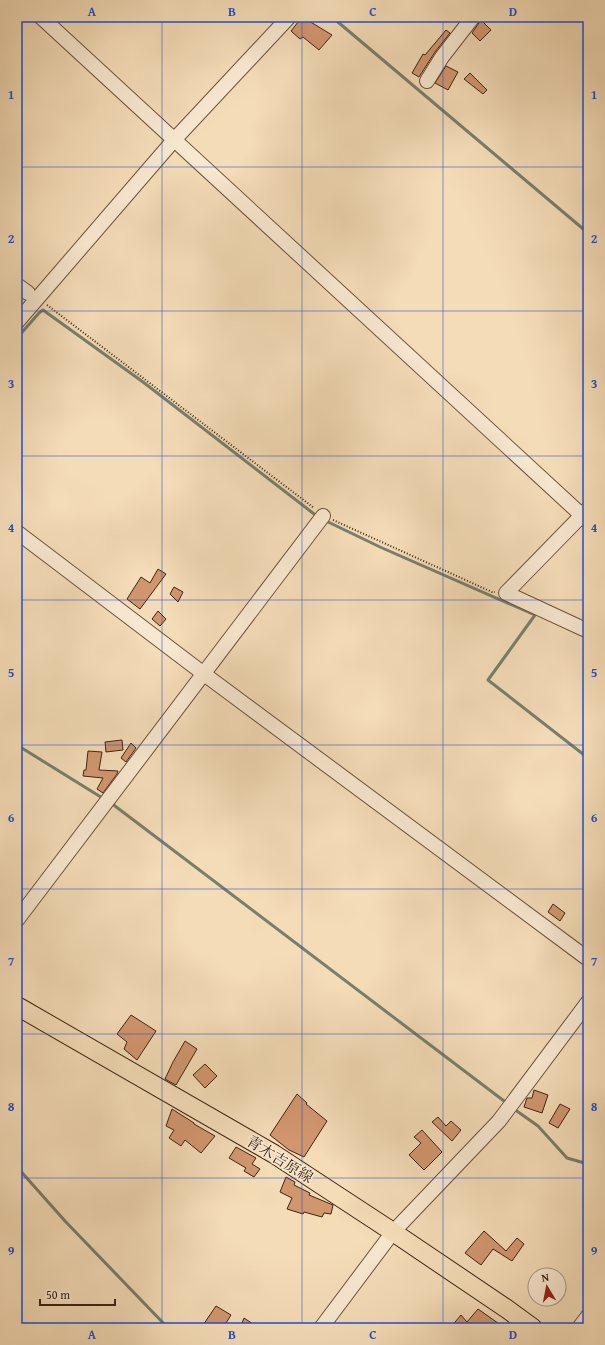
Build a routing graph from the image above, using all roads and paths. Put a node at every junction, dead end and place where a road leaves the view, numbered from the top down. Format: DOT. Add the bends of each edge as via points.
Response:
graph roads {
  1 [pos="41,17"];
  2 [pos="288,17"];
  3 [pos="473,17"];
  4 [pos="427,81"];
  5 [pos="174,140"];
  6 [pos="28,292"];
  7 [pos="17,322"];
  8 [pos="586,515"];
  9 [pos="323,516"];
  10 [pos="17,532"];
  11 [pos="506,593"];
  12 [pos="588,631"];
  13 [pos="204,674"];
  14 [pos="17,920"];
  15 [pos="588,959"];
  16 [pos="588,1002"];
  17 [pos="17,1006"];
  18 [pos="393,1232"];
  19 [pos="588,1316"];
  20 [pos="322,1328"];
  21 [pos="533,1328"];
  22 [pos="579,1328"];
  1 -- 5 [label="street"];
  2 -- 5 [label="street"];
  3 -- 4 [label="street"];
  5 -- 6 [label="street"];
  5 -- 8 [label="street"];
  6 -- 7 [label="street"];
  6 -- 9 [label="path"];
  8 -- 11 [label="street"];
  9 -- 11 [label="path" via="492,592"];
  9 -- 13 [label="street"];
  10 -- 13 [label="street"];
  11 -- 12 [label="street"];
  13 -- 14 [label="street"];
  13 -- 15 [label="street"];
  16 -- 18 [label="street" via="499,1122"];
  17 -- 18 [label="main road, 青木吉原線" via="274,1154"];
  18 -- 20 [label="street"];
  18 -- 21 [label="main road, 青木吉原線"];
  19 -- 22 [label="street"];
}
